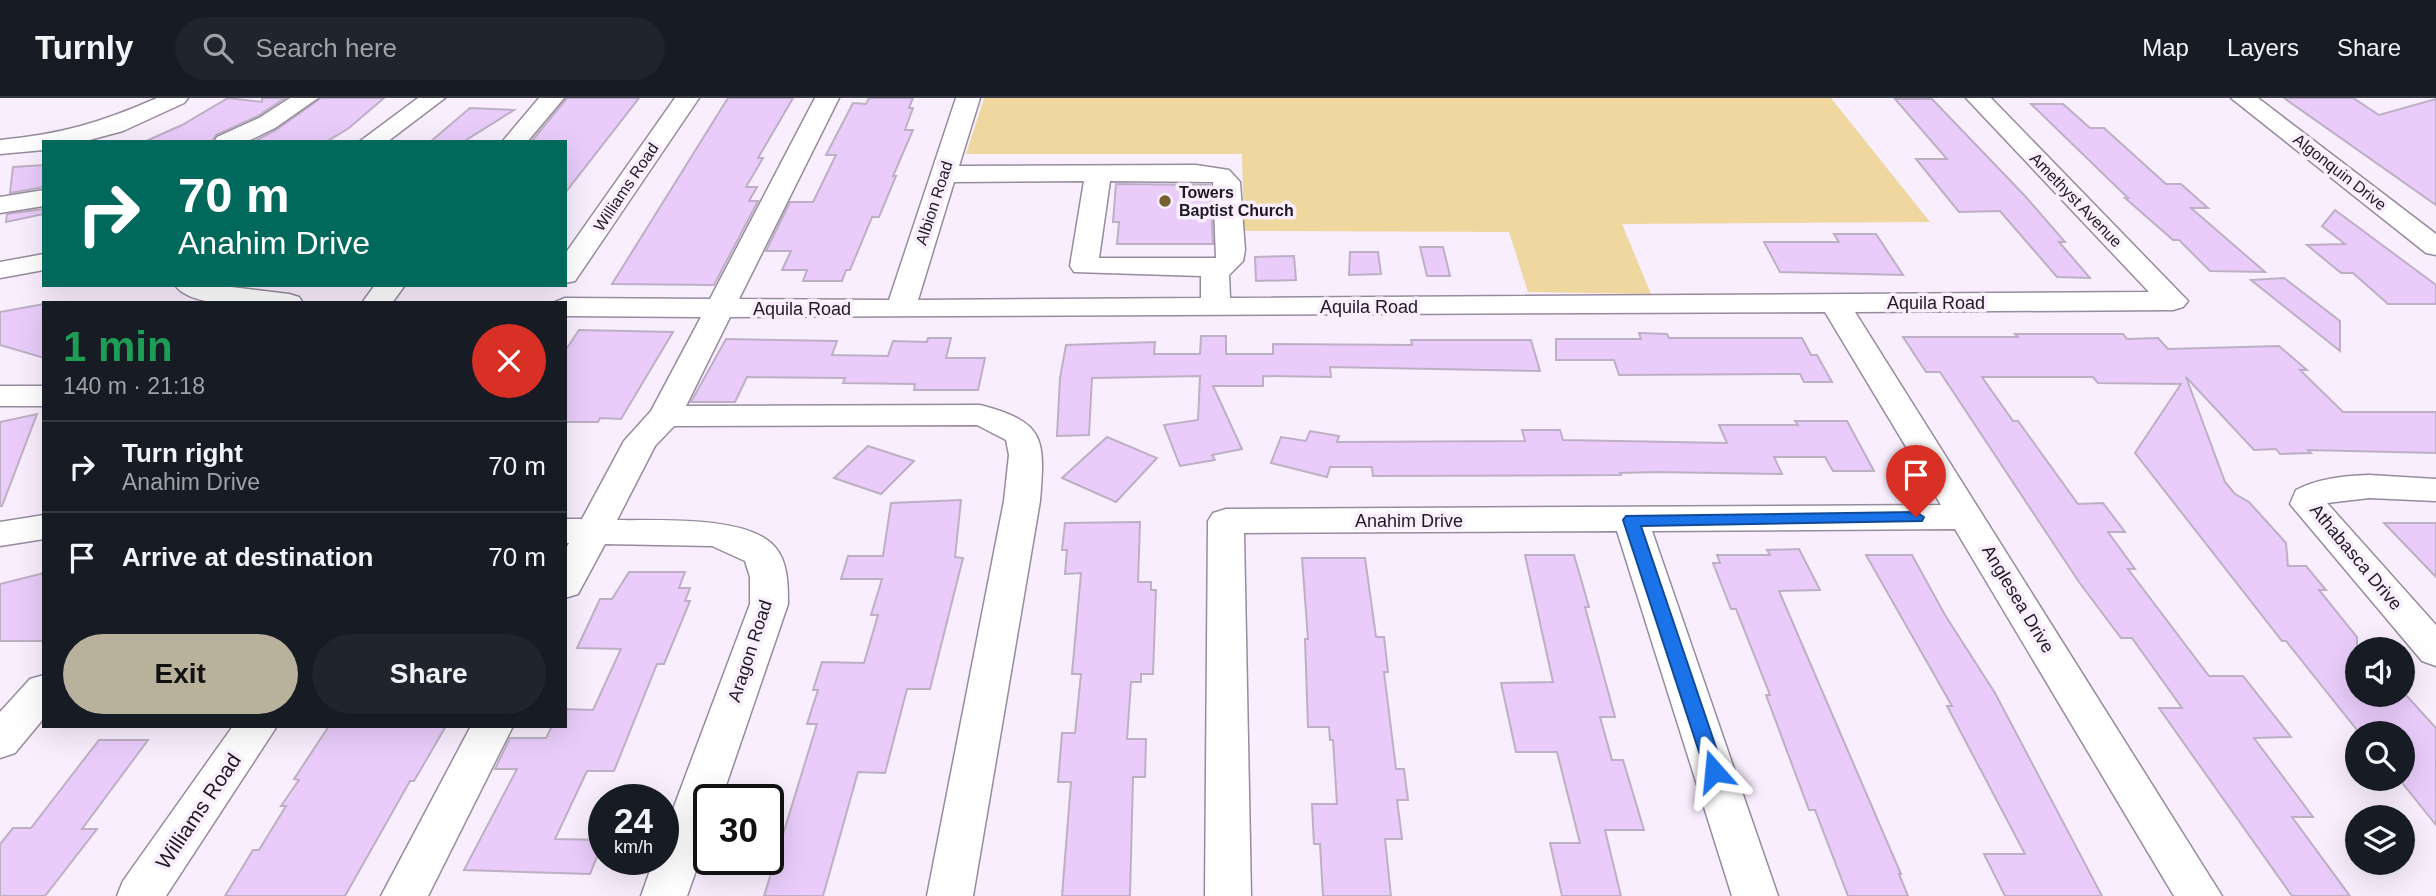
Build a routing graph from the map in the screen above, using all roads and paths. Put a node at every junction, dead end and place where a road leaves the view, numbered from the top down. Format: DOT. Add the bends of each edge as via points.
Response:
graph roads {
  1 [pos="176,98"];
  2 [pos="306,98"];
  3 [pos="433,98"];
  4 [pos="551,98"];
  5 [pos="687,98"];
  6 [pos="827,98"];
  7 [pos="968,98"];
  8 [pos="1978,98"];
  9 [pos="2243,98"];
  10 [pos="91,138"];
  11 [pos="72,140"];
  12 [pos="230,140"];
  13 [pos="374,140"];
  14 [pos="516,140"];
  15 [pos="42,143"];
  16 [pos="0,147"];
  17 [pos="1098,173"];
  18 [pos="943,174"];
  19 [pos="42,198"];
  20 [pos="0,205"];
  21 [pos="2436,247"];
  22 [pos="42,262"];
  23 [pos="1217,269"];
  24 [pos="0,270"];
  25 [pos="567,272"];
  26 [pos="194,287"];
  27 [pos="389,287"];
  28 [pos="265,301"];
  29 [pos="378,301"];
  30 [pos="2173,301"];
  31 [pos="1835,304"];
  32 [pos="567,307"];
  33 [pos="1216,308"];
  34 [pos="719,309"];
  35 [pos="901,309"];
  36 [pos="0,396"];
  37 [pos="42,396"];
  38 [pos="665,416"];
  39 [pos="2436,490"];
  40 [pos="1968,517"];
  41 [pos="1632,520"];
  42 [pos="42,527"];
  43 [pos="579,531"];
  44 [pos="0,534"];
  45 [pos="567,577"];
  46 [pos="2436,651"];
  47 [pos="42,692"];
  48 [pos="255,728"];
  49 [pos="491,728"];
  50 [pos="0,741"];
  51 [pos="140,896"];
  52 [pos="404,896"];
  53 [pos="664,896"];
  54 [pos="950,896"];
  55 [pos="1228,896"];
  56 [pos="1755,896"];
  57 [pos="2199,896"];
  1 -- 10 [label="street"];
  2 -- 12 [label="street"];
  3 -- 13 [label="street"];
  4 -- 14 [label="street"];
  5 -- 25 [label="street, Williams Road"];
  6 -- 34 [label="street"];
  7 -- 18 [label="street, Albion Road"];
  8 -- 30 [label="street, Amethyst Avenue"];
  9 -- 21 [label="street, Algonquin Drive"];
  10 -- 11 [label="street"];
  15 -- 16 [label="street"];
  17 -- 18 [label="street"];
  17 -- 23 [label="street" via="1207,173 1224,178 1231,250 1229,261"];
  17 -- 23 [label="street" via="1084,266"];
  18 -- 35 [label="street, Albion Road"];
  19 -- 20 [label="street"];
  22 -- 24 [label="street"];
  23 -- 33 [label="street"];
  26 -- 28 [label="street" via="218,297"];
  27 -- 29 [label="street"];
  30 -- 31 [label="street, Aquila Road"];
  31 -- 33 [label="street, Aquila Road"];
  31 -- 40 [label="street, Anglesea Drive"];
  32 -- 34 [label="street, Aquila Road"];
  33 -- 35 [label="street, Aquila Road"];
  34 -- 35 [label="street, Aquila Road"];
  34 -- 38 [label="street"];
  36 -- 37 [label="street"];
  38 -- 43 [label="street" via="641,441"];
  38 -- 54 [label="street" via="980,415 1011,423 1022,434 1026,453 1022,501"];
  39 -- 46 [label="street, Athabasca Drive" via="2337,488 2316,491 2308,498 2308,504"];
  40 -- 41 [label="street, Anahim Drive"];
  40 -- 57 [label="street, Anglesea Drive"];
  41 -- 55 [label="street, Anahim Drive" via="1226,521"];
  41 -- 56 [label="street"];
  42 -- 44 [label="street"];
  43 -- 45 [label="street"];
  43 -- 53 [label="street, Aragon Road" via="712,534 761,554 769,577 769,604"];
  47 -- 50 [label="street"];
  48 -- 51 [label="street, Williams Road"];
  49 -- 52 [label="street"];
}
